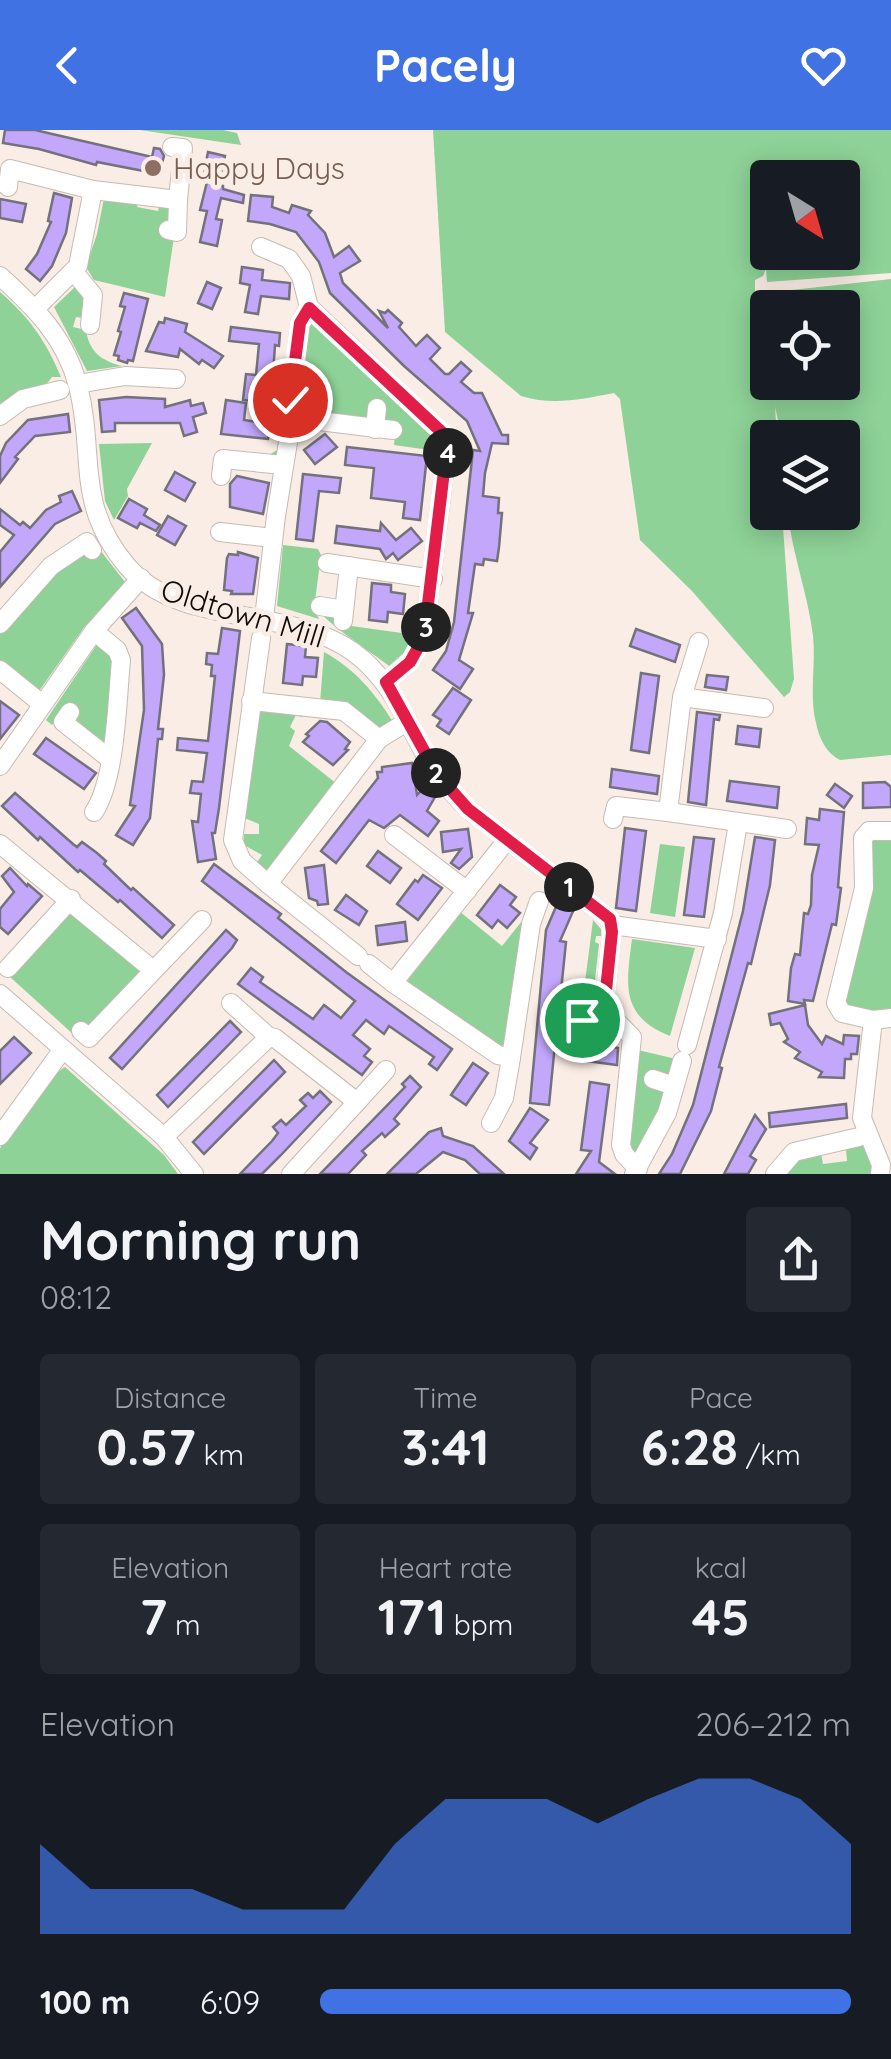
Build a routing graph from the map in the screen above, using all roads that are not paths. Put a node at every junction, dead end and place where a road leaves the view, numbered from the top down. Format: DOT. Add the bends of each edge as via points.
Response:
graph roads {
  1 [pos="172,146"];
  2 [pos="8,187"];
  3 [pos="94,190"];
  4 [pos="178,200"];
  5 [pos="168,230"];
  6 [pos="261,247"];
  7 [pos="74,272"];
  8 [pos="0,276"];
  9 [pos="36,308"];
  10 [pos="309,308"];
  11 [pos="90,325"];
  12 [pos="176,379"];
  13 [pos="69,387"];
  14 [pos="313,398"];
  15 [pos="377,408"];
  16 [pos="0,416"];
  17 [pos="284,464"];
  18 [pos="222,467"];
  19 [pos="220,532"];
  20 [pos="273,538"];
  21 [pos="92,550"];
  22 [pos="328,563"];
  23 [pos="349,566"];
  24 [pos="141,578"];
  25 [pos="432,579"];
  26 [pos="320,606"];
  27 [pos="264,618"];
  28 [pos="0,624"];
  29 [pos="94,630"];
  30 [pos="261,638"];
  31 [pos="699,642"];
  32 [pos="0,670"];
  33 [pos="386,682"];
  34 [pos="682,698"];
  35 [pos="251,700"];
  36 [pos="42,704"];
  37 [pos="764,708"];
  38 [pos="70,712"];
  39 [pos="408,721"];
  40 [pos="380,739"];
  41 [pos="110,759"];
  42 [pos="0,766"];
  43 [pos="94,812"];
  44 [pos="668,812"];
  45 [pos="613,819"];
  46 [pos="738,823"];
  47 [pos="787,829"];
  48 [pos="891,831"];
  49 [pos="394,835"];
  50 [pos="507,840"];
  51 [pos="0,844"];
  52 [pos="268,884"];
  53 [pos="468,892"];
  54 [pos="71,899"];
  55 [pos="538,901"];
  56 [pos="202,920"];
  57 [pos="612,925"];
  58 [pos="717,939"];
  59 [pos="8,968"];
  60 [pos="153,970"];
  61 [pos="393,983"];
  62 [pos="0,994"];
  63 [pos="231,1004"];
  64 [pos="603,1019"];
  65 [pos="882,1019"];
  66 [pos="582,1020"];
  67 [pos="81,1031"];
  68 [pos="268,1037"];
  69 [pos="63,1049"];
  70 [pos="511,1058"];
  71 [pos="386,1070"];
  72 [pos="654,1080"];
  73 [pos="674,1086"];
  74 [pos="357,1102"];
  75 [pos="492,1123"];
  76 [pos="0,1136"];
  77 [pos="164,1137"];
  78 [pos="859,1137"];
  79 [pos="636,1172"];
  80 [pos="194,1174"];
  81 [pos="291,1174"];
  82 [pos="775,1174"];
  83 [pos="880,1174"];
  1 -- 4 [label="street" via="184,148"];
  2 -- 3 [label="street" via="10,169"];
  3 -- 4 [label="street"];
  3 -- 7 [label="street"];
  4 -- 5 [label="street" via="178,232"];
  6 -- 10 [label="street" via="295,265"];
  7 -- 9 [label="street"];
  7 -- 11 [label="street" via="94,296"];
  8 -- 9 [label="street, Oldtown Mill"];
  9 -- 13 [label="street, Oldtown Mill" via="57,337"];
  10 -- 14 [label="street" via="300,323 290,400"];
  10 -- 25 [label="street" via="448,438"];
  12 -- 13 [label="street" via="125,376"];
  13 -- 16 [label="street" via="23,399"];
  13 -- 24 [label="street, Oldtown Mill" via="94,511"];
  15 -- 17 [label="street" via="384,429 294,422"];
  17 -- 18 [label="street"];
  17 -- 20 [label="street"];
  19 -- 20 [label="street"];
  20 -- 27 [label="street"];
  21 -- 28 [label="street" via="87,542 59,558"];
  22 -- 23 [label="street"];
  23 -- 25 [label="street"];
  23 -- 26 [label="street" via="344,615"];
  24 -- 27 [label="street, Oldtown Mill" via="194,604"];
  24 -- 29 [label="street, Oldtown Mill"];
  25 -- 33 [label="street" via="423,642"];
  27 -- 33 [label="street, Oldtown Mill" via="342,644"];
  29 -- 36 [label="street, Oldtown Mill"];
  29 -- 41 [label="street" via="121,660"];
  30 -- 35 [label="street"];
  31 -- 34 [label="street"];
  32 -- 36 [label="street"];
  33 -- 39 [label="street, Oldtown Mill"];
  34 -- 37 [label="street"];
  34 -- 44 [label="street"];
  35 -- 40 [label="street" via="344,711"];
  35 -- 52 [label="street" via="233,840 242,861"];
  36 -- 42 [label="street, Oldtown Mill"];
  38 -- 41 [label="street" via="63,722"];
  39 -- 40 [label="street"];
  39 -- 50 [label="street, Oldtown Mill" via="448,789"];
  40 -- 52 [label="street"];
  41 -- 43 [label="street" via="104,798"];
  44 -- 45 [label="street" via="616,806"];
  44 -- 46 [label="street"];
  46 -- 47 [label="street"];
  46 -- 58 [label="street"];
  48 -- 65 [label="street" via="869,831 863,838 864,888 836,1003 845,1014"];
  49 -- 53 [label="street"];
  50 -- 53 [label="street"];
  50 -- 57 [label="street, Oldtown Mill"];
  51 -- 54 [label="street"];
  52 -- 61 [label="street"];
  53 -- 61 [label="street"];
  54 -- 59 [label="street"];
  54 -- 60 [label="street"];
  55 -- 70 [label="street"];
  56 -- 60 [label="street"];
  57 -- 58 [label="street"];
  57 -- 64 [label="street"];
  58 -- 73 [label="street" via="690,1007"];
  60 -- 67 [label="street" via="88,1038"];
  61 -- 70 [label="street"];
  62 -- 69 [label="street"];
  63 -- 68 [label="street"];
  64 -- 66 [label="street"];
  64 -- 79 [label="street" via="632,1037 621,1145"];
  65 -- 83 [label="street" via="862,1118"];
  68 -- 74 [label="street"];
  68 -- 77 [label="street"];
  69 -- 76 [label="street"];
  69 -- 77 [label="street"];
  70 -- 75 [label="street"];
  71 -- 74 [label="street"];
  72 -- 73 [label="street"];
  73 -- 79 [label="street"];
  74 -- 81 [label="street"];
  77 -- 80 [label="street"];
  78 -- 82 [label="street" via="794,1152"];
}
